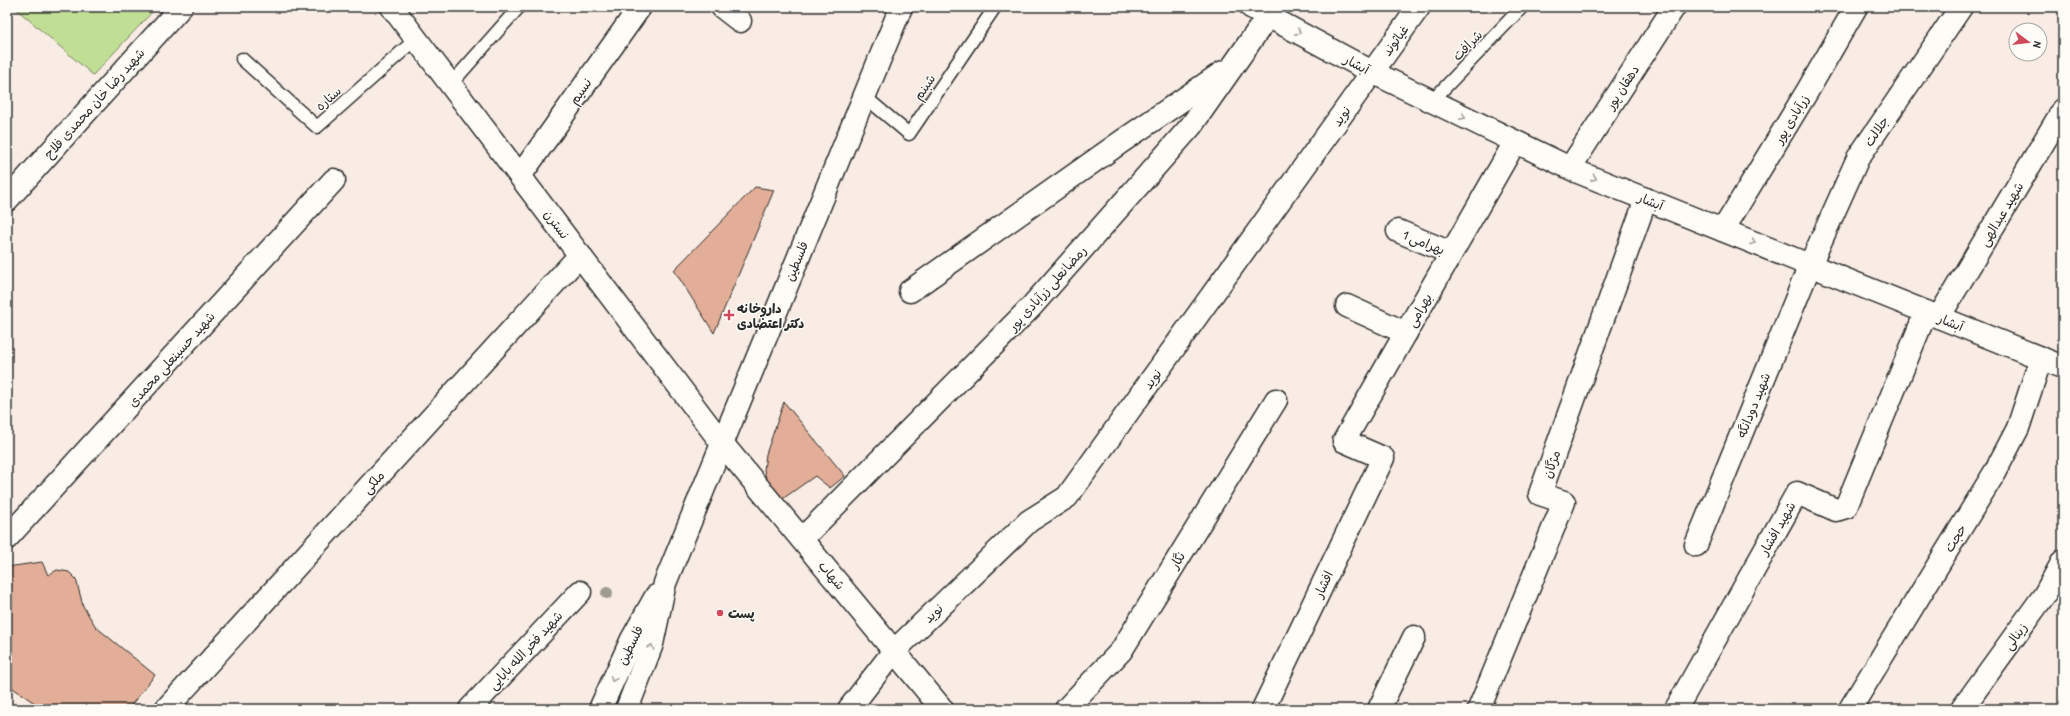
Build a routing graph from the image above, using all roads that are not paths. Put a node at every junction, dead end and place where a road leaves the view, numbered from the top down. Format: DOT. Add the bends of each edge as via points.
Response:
graph roads {
  1 [pos="181,7"];
  2 [pos="392,7"];
  3 [pos="519,7"];
  4 [pos="640,7"];
  5 [pos="722,7"];
  6 [pos="901,7"];
  7 [pos="995,7"];
  8 [pos="1419,7"];
  9 [pos="1522,7"];
  10 [pos="1674,7"];
  11 [pos="1856,7"];
  12 [pos="1961,7"];
  13 [pos="1260,12"];
  14 [pos="740,21"];
  15 [pos="416,39"];
  16 [pos="242,59"];
  17 [pos="1234,65"];
  18 [pos="1372,72"];
  19 [pos="451,84"];
  20 [pos="864,96"];
  21 [pos="1431,102"];
  22 [pos="2063,110"];
  23 [pos="1515,142"];
  24 [pos="1570,168"];
  25 [pos="520,176"];
  26 [pos="334,180"];
  27 [pos="1646,199"];
  28 [pos="7,200"];
  29 [pos="1723,230"];
  30 [pos="1398,231"];
  31 [pos="1451,253"];
  32 [pos="580,255"];
  33 [pos="1810,265"];
  34 [pos="910,291"];
  35 [pos="1346,306"];
  36 [pos="1933,315"];
  37 [pos="1406,333"];
  38 [pos="2041,358"];
  39 [pos="2063,367"];
  40 [pos="1276,400"];
  41 [pos="721,442"];
  42 [pos="1383,458"];
  43 [pos="7,538"];
  44 [pos="802,539"];
  45 [pos="1696,546"];
  46 [pos="2063,561"];
  47 [pos="664,583"];
  48 [pos="580,592"];
  49 [pos="1414,637"];
  50 [pos="894,650"];
  51 [pos="166,709"];
  52 [pos="470,709"];
  53 [pos="600,709"];
  54 [pos="627,709"];
  55 [pos="849,709"];
  56 [pos="942,709"];
  57 [pos="1066,709"];
  58 [pos="1263,709"];
  59 [pos="1379,709"];
  60 [pos="1479,709"];
  61 [pos="1676,709"];
  62 [pos="1850,709"];
  63 [pos="1962,709"];
  1 -- 28 [label="street, شهید رضا خان محمدی فلاح"];
  2 -- 15 [label="street, نسترن"];
  3 -- 19 [label="lane"];
  4 -- 25 [label="street, نسیم"];
  5 -- 14 [label="street"];
  6 -- 20 [label="street, فلسطین"];
  7 -- 20 [label="lane, شبنم" via="909,134"];
  8 -- 18 [label="street, غیاثوند"];
  9 -- 21 [label="lane, شرافت"];
  10 -- 24 [label="street, دهقان پور"];
  11 -- 29 [label="street, زرآبادی پور"];
  12 -- 33 [label="street, جلالت" via="1858,158"];
  13 -- 17 [label="street, رمضانعلی زرآبادی پور"];
  13 -- 18 [label="street, آبشار, one-way"];
  15 -- 16 [label="lane, ستاره" via="316,127"];
  15 -- 19 [label="street, نسترن"];
  17 -- 34 [label="street"];
  17 -- 44 [label="street, رمضانعلی زرآبادی پور" via="1191,126 1031,307"];
  18 -- 21 [label="street, آبشار"];
  18 -- 50 [label="street, نوید" via="1067,497 1028,521"];
  19 -- 25 [label="street, نسترن"];
  20 -- 41 [label="street, فلسطین"];
  21 -- 23 [label="street, آبشار, one-way"];
  22 -- 36 [label="street, شهید عبدالهی"];
  23 -- 24 [label="street, آبشار"];
  23 -- 31 [label="street, بهرامی"];
  24 -- 27 [label="street, آبشار, one-way"];
  25 -- 32 [label="street, نسترن"];
  26 -- 43 [label="street, شهید حسینعلی محمدی"];
  27 -- 29 [label="street, آبشار"];
  27 -- 60 [label="street, مژگان" via="1540,494 1564,502"];
  29 -- 33 [label="street, آبشار, one-way"];
  30 -- 31 [label="street, بهرامی 1"];
  31 -- 37 [label="street, بهرامی"];
  32 -- 41 [label="street, نسترن"];
  32 -- 51 [label="street, ملکی"];
  33 -- 36 [label="street, آبشار"];
  33 -- 45 [label="street, شهید دودانگه"];
  35 -- 37 [label="street"];
  36 -- 38 [label="street, آبشار"];
  36 -- 61 [label="street, شهید افشار" via="1846,507 1836,510 1797,493"];
  37 -- 42 [label="street, بهرامی" via="1344,441"];
  38 -- 39 [label="street, آبشار"];
  38 -- 62 [label="street, حجت" via="2018,428"];
  40 -- 57 [label="street, نگار" via="1121,651"];
  41 -- 44 [label="street, شهاب"];
  41 -- 47 [label="street, فلسطین"];
  42 -- 58 [label="street, افشار"];
  44 -- 50 [label="street, شهاب"];
  46 -- 63 [label="street, زینالی" via="2045,594"];
  47 -- 53 [label="street, فلسطین, one-way" via="632,639"];
  54 -- 47 [label="street, فلسطین, one-way" via="652,644"];
  48 -- 52 [label="street, شهید فخر الله بابایی"];
  49 -- 59 [label="street"];
  50 -- 55 [label="street, نوید"];
  50 -- 56 [label="street, شهاب"];
}
